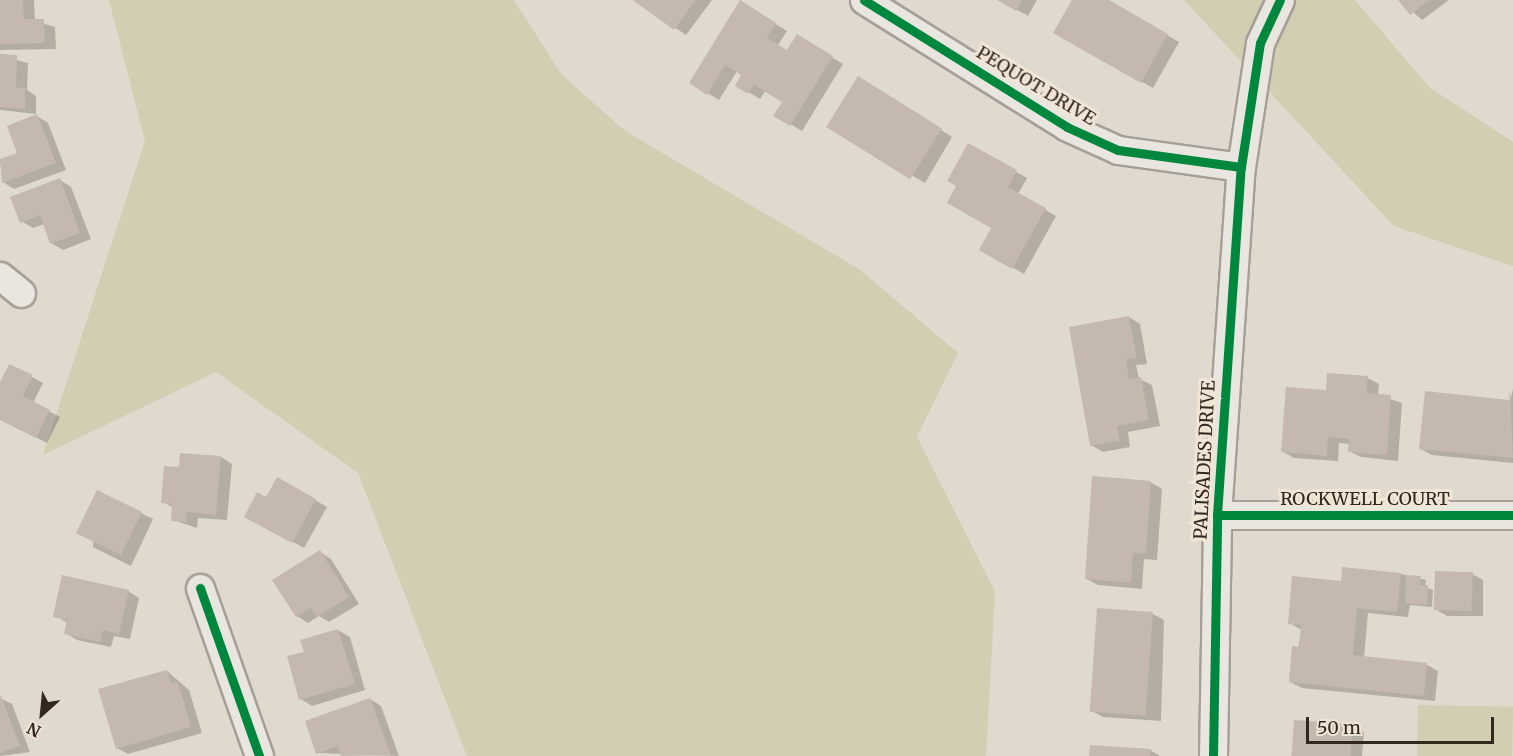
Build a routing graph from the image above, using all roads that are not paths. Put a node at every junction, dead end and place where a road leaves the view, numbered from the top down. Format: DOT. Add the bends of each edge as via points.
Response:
graph roads {
  1 [pos="864,0"];
  2 [pos="1280,0"];
  3 [pos="1241,167"];
  4 [pos="0,276"];
  5 [pos="21,293"];
  6 [pos="1217,515"];
  7 [pos="1513,515"];
  8 [pos="200,588"];
  9 [pos="259,756"];
  10 [pos="1213,756"];
  1 -- 3 [label="street, PEQUOT DRIVE" via="1067,127 1108,146 1153,159"];
  2 -- 3 [label="street, PALISADES DRIVE" via="1260,43"];
  3 -- 6 [label="street, PALISADES DRIVE"];
  4 -- 5 [label="street"];
  6 -- 7 [label="street, ROCKWELL COURT"];
  6 -- 10 [label="street, PALISADES DRIVE"];
  8 -- 9 [label="street"];
}
